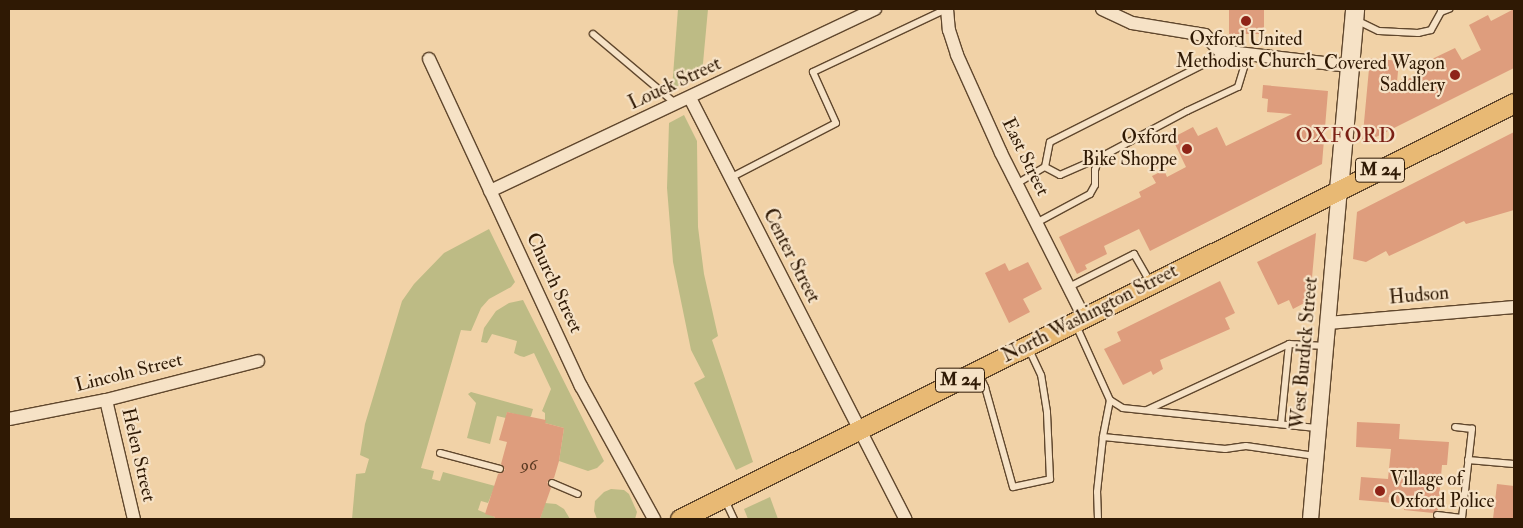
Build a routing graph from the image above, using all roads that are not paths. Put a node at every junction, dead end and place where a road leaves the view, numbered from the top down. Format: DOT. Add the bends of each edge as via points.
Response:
graph roads {
  1 [pos="876,9"];
  2 [pos="946,9"];
  3 [pos="1102,9"];
  4 [pos="1449,9"];
  5 [pos="1441,10"];
  6 [pos="1354,14"];
  7 [pos="593,34"];
  8 [pos="1228,52"];
  9 [pos="1248,54"];
  10 [pos="429,59"];
  11 [pos="1350,66"];
  12 [pos="690,98"];
  13 [pos="1514,103"];
  14 [pos="676,104"];
  15 [pos="1099,158"];
  16 [pos="1045,167"];
  17 [pos="730,178"];
  18 [pos="1018,183"];
  19 [pos="1339,190"];
  20 [pos="490,191"];
  21 [pos="1036,223"];
  22 [pos="1151,284"];
  23 [pos="1069,288"];
  24 [pos="1514,306"];
  25 [pos="1079,320"];
  26 [pos="1328,323"];
  27 [pos="1289,344"];
  28 [pos="1028,346"];
  29 [pos="1325,346"];
  30 [pos="258,360"];
  31 [pos="978,371"];
  32 [pos="106,400"];
  33 [pos="1110,400"];
  34 [pos="1146,410"];
  35 [pos="9,419"];
  36 [pos="1281,424"];
  37 [pos="1455,426"];
  38 [pos="1318,428"];
  39 [pos="859,430"];
  40 [pos="1103,437"];
  41 [pos="440,453"];
  42 [pos="1316,456"];
  43 [pos="1468,460"];
  44 [pos="1514,464"];
  45 [pos="500,469"];
  46 [pos="552,483"];
  47 [pos="578,494"];
  48 [pos="724,498"];
  49 [pos="1437,515"];
  50 [pos="134,519"];
  51 [pos="654,519"];
  52 [pos="680,519"];
  53 [pos="734,519"];
  54 [pos="905,519"];
  55 [pos="1098,519"];
  56 [pos="1310,519"];
  1 -- 12 [label="street, Louck Street"];
  2 -- 17 [label="lane" via="813,72 836,123"];
  2 -- 18 [label="street, East Street" via="957,55"];
  3 -- 8 [label="street" via="1132,23 1205,35 1220,51"];
  4 -- 5 [label="lane"];
  5 -- 6 [label="lane" via="1431,30 1418,33 1380,31"];
  6 -- 11 [label="main road"];
  7 -- 14 [label="lane"];
  8 -- 9 [label="street"];
  8 -- 16 [label="lane" via="1050,142"];
  9 -- 11 [label="street"];
  9 -- 15 [label="lane" via="1238,87 1187,110"];
  10 -- 20 [label="street, Church Street"];
  11 -- 19 [label="main road"];
  12 -- 14 [label="street, Louck Street"];
  12 -- 17 [label="street, Center Street"];
  13 -- 19 [label="main road, M 24"];
  14 -- 20 [label="street, Louck Street"];
  15 -- 16 [label="lane" via="1060,175"];
  15 -- 21 [label="lane" via="1095,185 1090,194"];
  16 -- 18 [label="lane"];
  17 -- 39 [label="street, Center Street"];
  18 -- 21 [label="street, East Street"];
  19 -- 22 [label="main road, North Washington Street / M 24"];
  19 -- 26 [label="street, West Burdick Street"];
  20 -- 51 [label="street, Church Street" via="582,386"];
  21 -- 23 [label="street, East Street"];
  22 -- 23 [label="lane" via="1134,254"];
  22 -- 25 [label="main road, North Washington Street / M 24"];
  23 -- 25 [label="street, East Street"];
  24 -- 26 [label="street, Hudson"];
  25 -- 28 [label="main road, North Washington Street / M 24"];
  25 -- 33 [label="lane"];
  26 -- 29 [label="street, West Burdick Street"];
  27 -- 29 [label="lane"];
  27 -- 34 [label="lane"];
  27 -- 36 [label="lane"];
  28 -- 31 [label="main road, North Washington Street / M 24"];
  28 -- 31 [label="lane" via="1042,385 1047,412 1050,479 1013,487"];
  29 -- 38 [label="street, West Burdick Street"];
  30 -- 32 [label="street, Lincoln Street"];
  31 -- 39 [label="main road, North Washington Street / M 24"];
  32 -- 35 [label="street, Lincoln Street"];
  32 -- 50 [label="street, Helen Street"];
  33 -- 34 [label="lane" via="1123,408"];
  33 -- 40 [label="lane"];
  34 -- 36 [label="lane"];
  36 -- 38 [label="lane"];
  37 -- 43 [label="lane" via="1472,429"];
  38 -- 42 [label="street, West Burdick Street"];
  39 -- 48 [label="main road, North Washington Street / M 24"];
  39 -- 54 [label="street, Center Street"];
  40 -- 42 [label="lane" via="1225,449 1246,446"];
  40 -- 55 [label="lane" via="1097,492"];
  41 -- 45 [label="lane"];
  42 -- 56 [label="street, West Burdick Street"];
  43 -- 44 [label="lane"];
  43 -- 49 [label="lane" via="1462,518"];
  46 -- 47 [label="lane"];
  48 -- 52 [label="main road, North Washington Street / M 24"];
  48 -- 53 [label="lane"];
}
